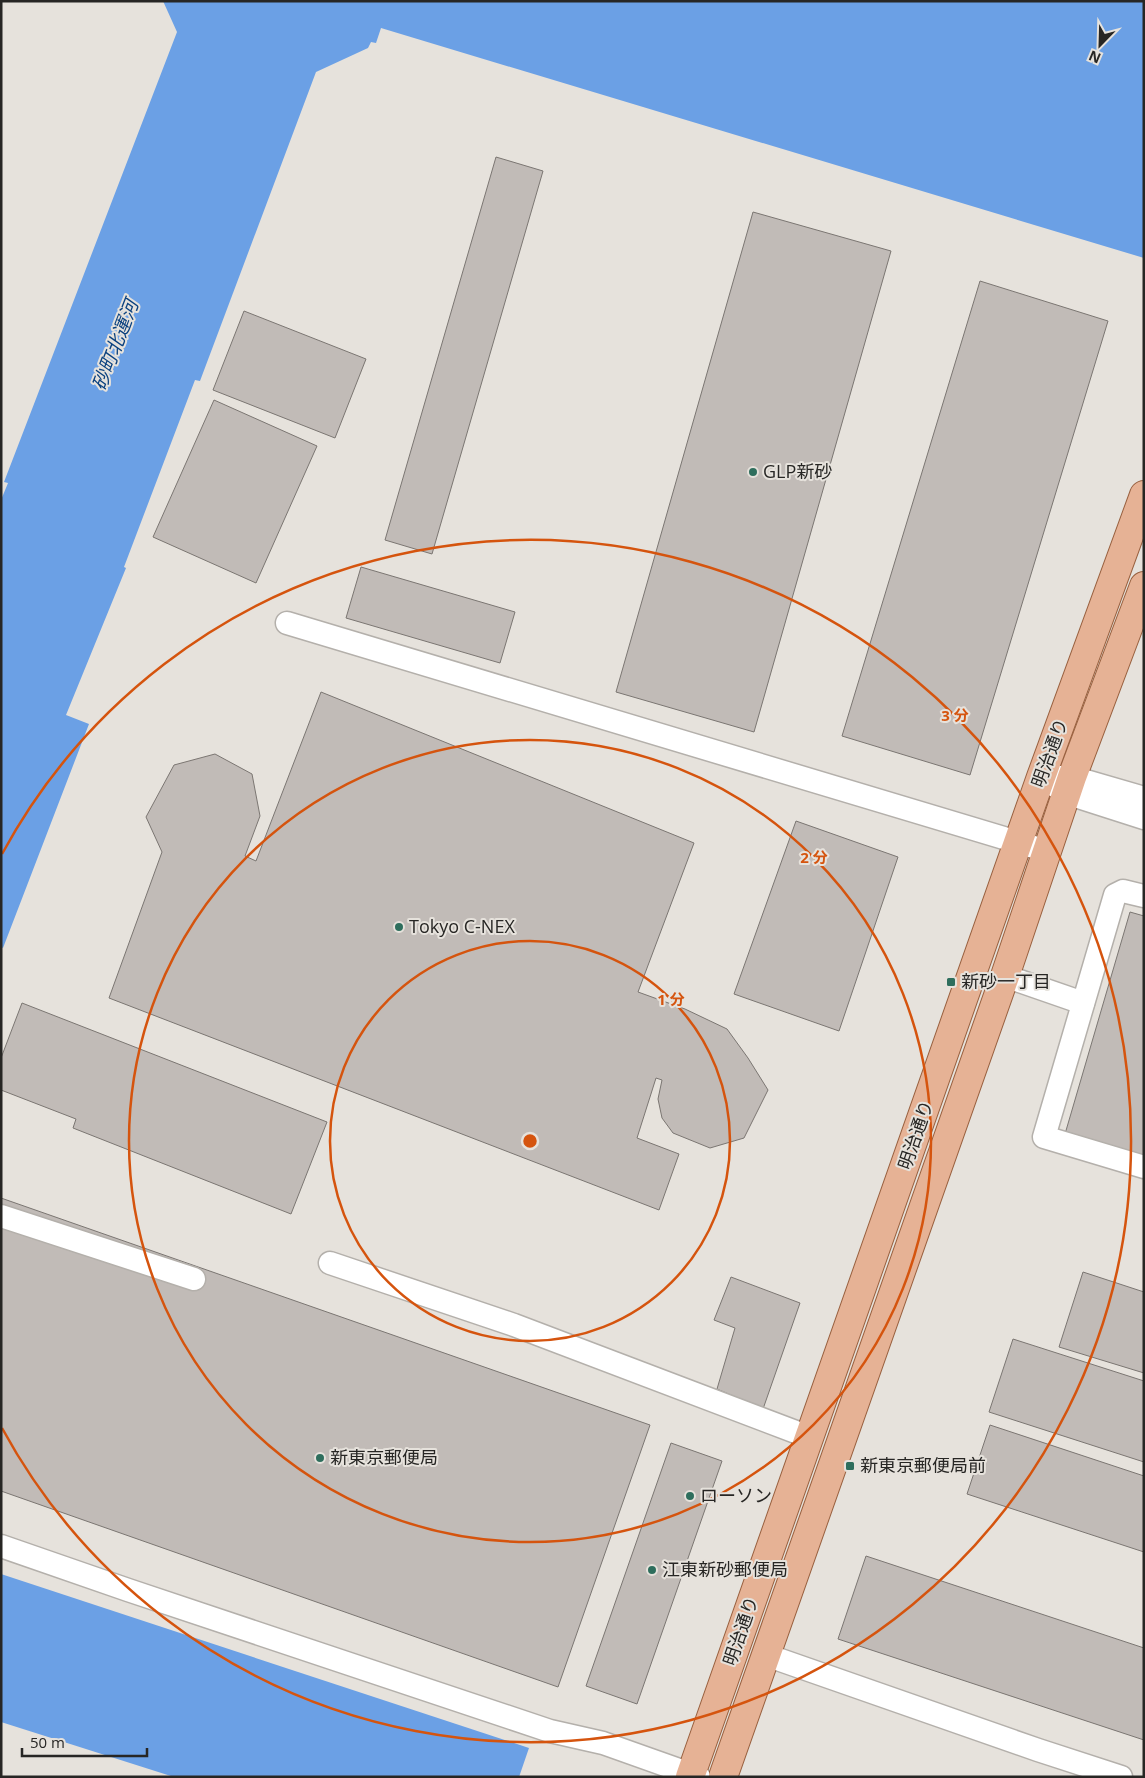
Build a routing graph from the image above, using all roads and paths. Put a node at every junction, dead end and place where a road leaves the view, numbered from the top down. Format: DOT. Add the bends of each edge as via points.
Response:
graph roads {
  1 [pos="1144,495"];
  2 [pos="1144,586"];
  3 [pos="287,623"];
  4 [pos="1041,777"];
  5 [pos="1069,785"];
  6 [pos="1144,798"];
  7 [pos="1144,818"];
  8 [pos="1019,843"];
  9 [pos="1047,851"];
  10 [pos="1144,896"];
  11 [pos="1005,976"];
  12 [pos="1083,1003"];
  13 [pos="1144,1167"];
  14 [pos="1,1216"];
  15 [pos="330,1263"];
  16 [pos="194,1279"];
  17 [pos="809,1437"];
  18 [pos="1,1546"];
  19 [pos="766,1656"];
  20 [pos="693,1776"];
  21 [pos="723,1777"];
  22 [pos="1121,1777"];
  1 -- 4 [label="main road, 明治通り"];
  2 -- 5 [label="main road, 明治通り"];
  3 -- 8 [label="street"];
  4 -- 5 [label="street"];
  4 -- 8 [label="main road, 明治通り"];
  5 -- 6 [label="street"];
  5 -- 7 [label="street"];
  5 -- 9 [label="main road, 明治通り"];
  8 -- 9 [label="street"];
  8 -- 17 [label="main road, 明治通り"];
  9 -- 11 [label="main road, 明治通り"];
  10 -- 12 [label="street" via="1123,891 1115,895"];
  11 -- 12 [label="street"];
  11 -- 19 [label="main road, 明治通り"];
  12 -- 13 [label="street" via="1044,1137"];
  14 -- 16 [label="street"];
  15 -- 17 [label="street" via="514,1325"];
  17 -- 20 [label="main road, 明治通り"];
  18 -- 20 [label="street" via="550,1731 603,1743"];
  19 -- 21 [label="main road, 明治通り"];
  19 -- 22 [label="street"];
}
